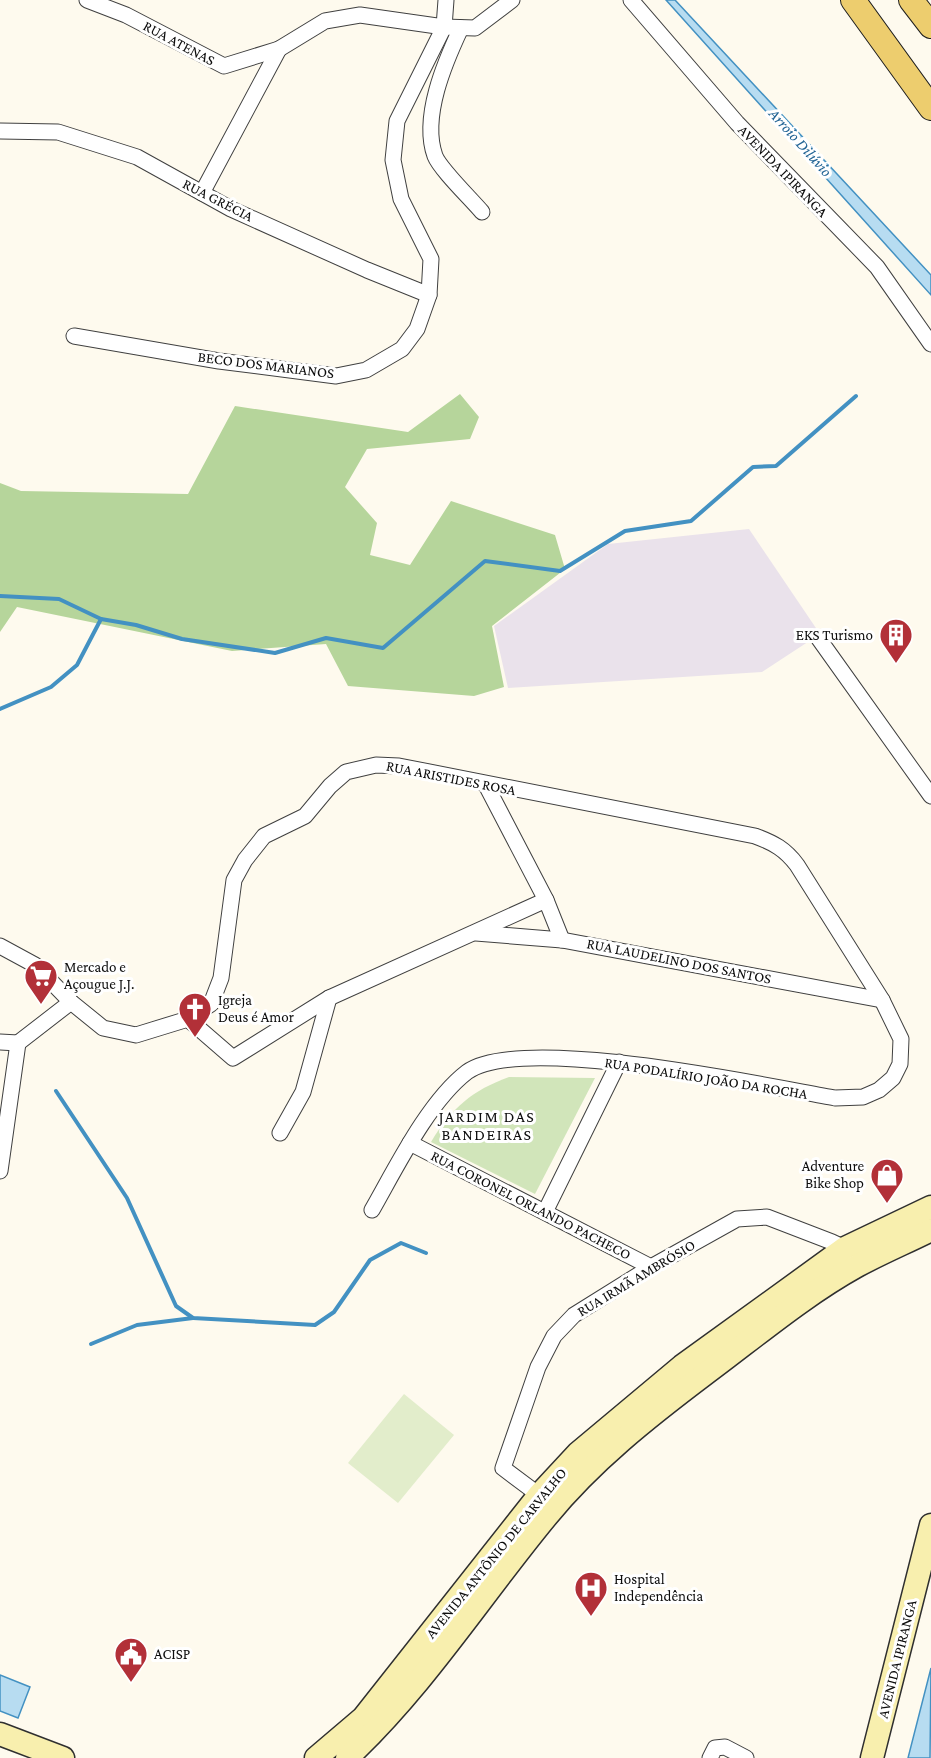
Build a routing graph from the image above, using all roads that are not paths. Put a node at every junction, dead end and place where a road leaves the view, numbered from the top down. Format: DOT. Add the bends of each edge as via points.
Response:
graph roads {
  1 [pos="87,0"];
  2 [pos="446,0"];
  3 [pos="512,0"];
  4 [pos="631,0"];
  5 [pos="853,0"];
  6 [pos="911,0"];
  7 [pos="931,26"];
  8 [pos="444,27"];
  9 [pos="461,28"];
  10 [pos="279,49"];
  11 [pos="931,108"];
  12 [pos="0,132"];
  13 [pos="202,193"];
  14 [pos="482,213"];
  15 [pos="429,295"];
  16 [pos="74,336"];
  17 [pos="931,344"];
  18 [pos="819,639"];
  19 [pos="486,785"];
  20 [pos="931,796"];
  21 [pos="546,900"];
  22 [pos="476,933"];
  23 [pos="562,940"];
  24 [pos="0,946"];
  25 [pos="329,998"];
  26 [pos="882,1000"];
  27 [pos="70,1002"];
  28 [pos="188,1019"];
  29 [pos="0,1042"];
  30 [pos="18,1043"];
  31 [pos="619,1062"];
  32 [pos="893,1078"];
  33 [pos="280,1133"];
  34 [pos="3,1140"];
  35 [pos="410,1143"];
  36 [pos="0,1172"];
  37 [pos="931,1207"];
  38 [pos="372,1210"];
  39 [pos="545,1212"];
  40 [pos="931,1230"];
  41 [pos="851,1257"];
  42 [pos="651,1267"];
  43 [pos="539,1495"];
  44 [pos="931,1525"];
  45 [pos="0,1734"];
  46 [pos="63,1758"];
  47 [pos="316,1758"];
  48 [pos="347,1758"];
  49 [pos="710,1758"];
  50 [pos="746,1758"];
  51 [pos="872,1758"];
  1 -- 10 [label="street, RUA ATENAS" via="126,15 224,66"];
  2 -- 8 [label="street, BECO DOS MARIANOS"];
  3 -- 9 [label="street" via="475,28"];
  4 -- 17 [label="street, AVENIDA IPIRANGA" via="737,123 878,267"];
  5 -- 11 [label="main road"];
  6 -- 7 [label="main road"];
  8 -- 9 [label="street, RUA ATENAS"];
  8 -- 10 [label="street, RUA ATENAS" via="360,15 325,21"];
  8 -- 15 [label="street, BECO DOS MARIANOS" via="397,121 393,160 402,199 431,259"];
  9 -- 14 [label="street" via="433,96 435,157"];
  10 -- 13 [label="street"];
  12 -- 13 [label="street, RUA GRÉCIA" via="58,132 137,157"];
  13 -- 15 [label="street, RUA GRÉCIA"];
  15 -- 16 [label="street, BECO DOS MARIANOS" via="417,329 402,349 366,370 336,376"];
  18 -- 20 [label="street"];
  19 -- 21 [label="street"];
  19 -- 26 [label="street, RUA ARISTIDES ROSA" via="775,843 797,865"];
  19 -- 28 [label="street, RUA ARISTIDES ROSA" via="399,766 376,765 346,772 305,816 264,836 234,880 221,978 211,1004"];
  21 -- 22 [label="street, RUA LAUDELINO DOS SANTOS"];
  21 -- 23 [label="street"];
  22 -- 23 [label="street, RUA LAUDELINO DOS SANTOS"];
  22 -- 25 [label="street, RUA LAUDELINO DOS SANTOS"];
  23 -- 26 [label="street, RUA LAUDELINO DOS SANTOS"];
  24 -- 27 [label="street, RUA ARISTIDES ROSA" via="36,965"];
  25 -- 28 [label="street, RUA LAUDELINO DOS SANTOS" via="233,1058"];
  25 -- 33 [label="street" via="303,1092"];
  26 -- 32 [label="street, RUA ARISTIDES ROSA" via="901,1039 900,1064"];
  27 -- 28 [label="street, RUA ARISTIDES ROSA" via="103,1028 136,1035"];
  27 -- 30 [label="street"];
  29 -- 30 [label="street"];
  30 -- 34 [label="street"];
  31 -- 32 [label="street, RUA PODALÍRIO JOÃO DA ROCHA" via="835,1098 863,1097"];
  31 -- 35 [label="street, RUA PODALÍRIO JOÃO DA ROCHA" via="505,1060 479,1066 446,1095"];
  31 -- 39 [label="street"];
  34 -- 36 [label="street"];
  35 -- 38 [label="street, RUA PODALÍRIO JOÃO DA ROCHA"];
  35 -- 39 [label="street, RUA CORONEL ORLANDO PACHECO"];
  37 -- 41 [label="main road, AVENIDA ANTÔNIO DE CARVALHO"];
  39 -- 42 [label="street, RUA CORONEL ORLANDO PACHECO"];
  40 -- 41 [label="main road, AVENIDA ANTÔNIO DE CARVALHO"];
  41 -- 42 [label="street, RUA IRMÃ AMBRÓSIO" via="798,1227 767,1217 737,1219"];
  41 -- 43 [label="main road, AVENIDA ANTÔNIO DE CARVALHO" via="682,1366 578,1453"];
  41 -- 48 [label="main road, AVENIDA ANTÔNIO DE CARVALHO" via="790,1310 596,1462 547,1516 433,1665"];
  42 -- 43 [label="street, RUA IRMÃ AMBRÓSIO" via="574,1315 554,1336 538,1367 503,1468"];
  43 -- 47 [label="main road, AVENIDA ANTÔNIO DE CARVALHO" via="363,1718"];
  44 -- 51 [label="main road, AVENIDA IPIRANGA"];
  45 -- 46 [label="main road"];
  49 -- 50 [label="street" via="715,1748 725,1747"];
}
